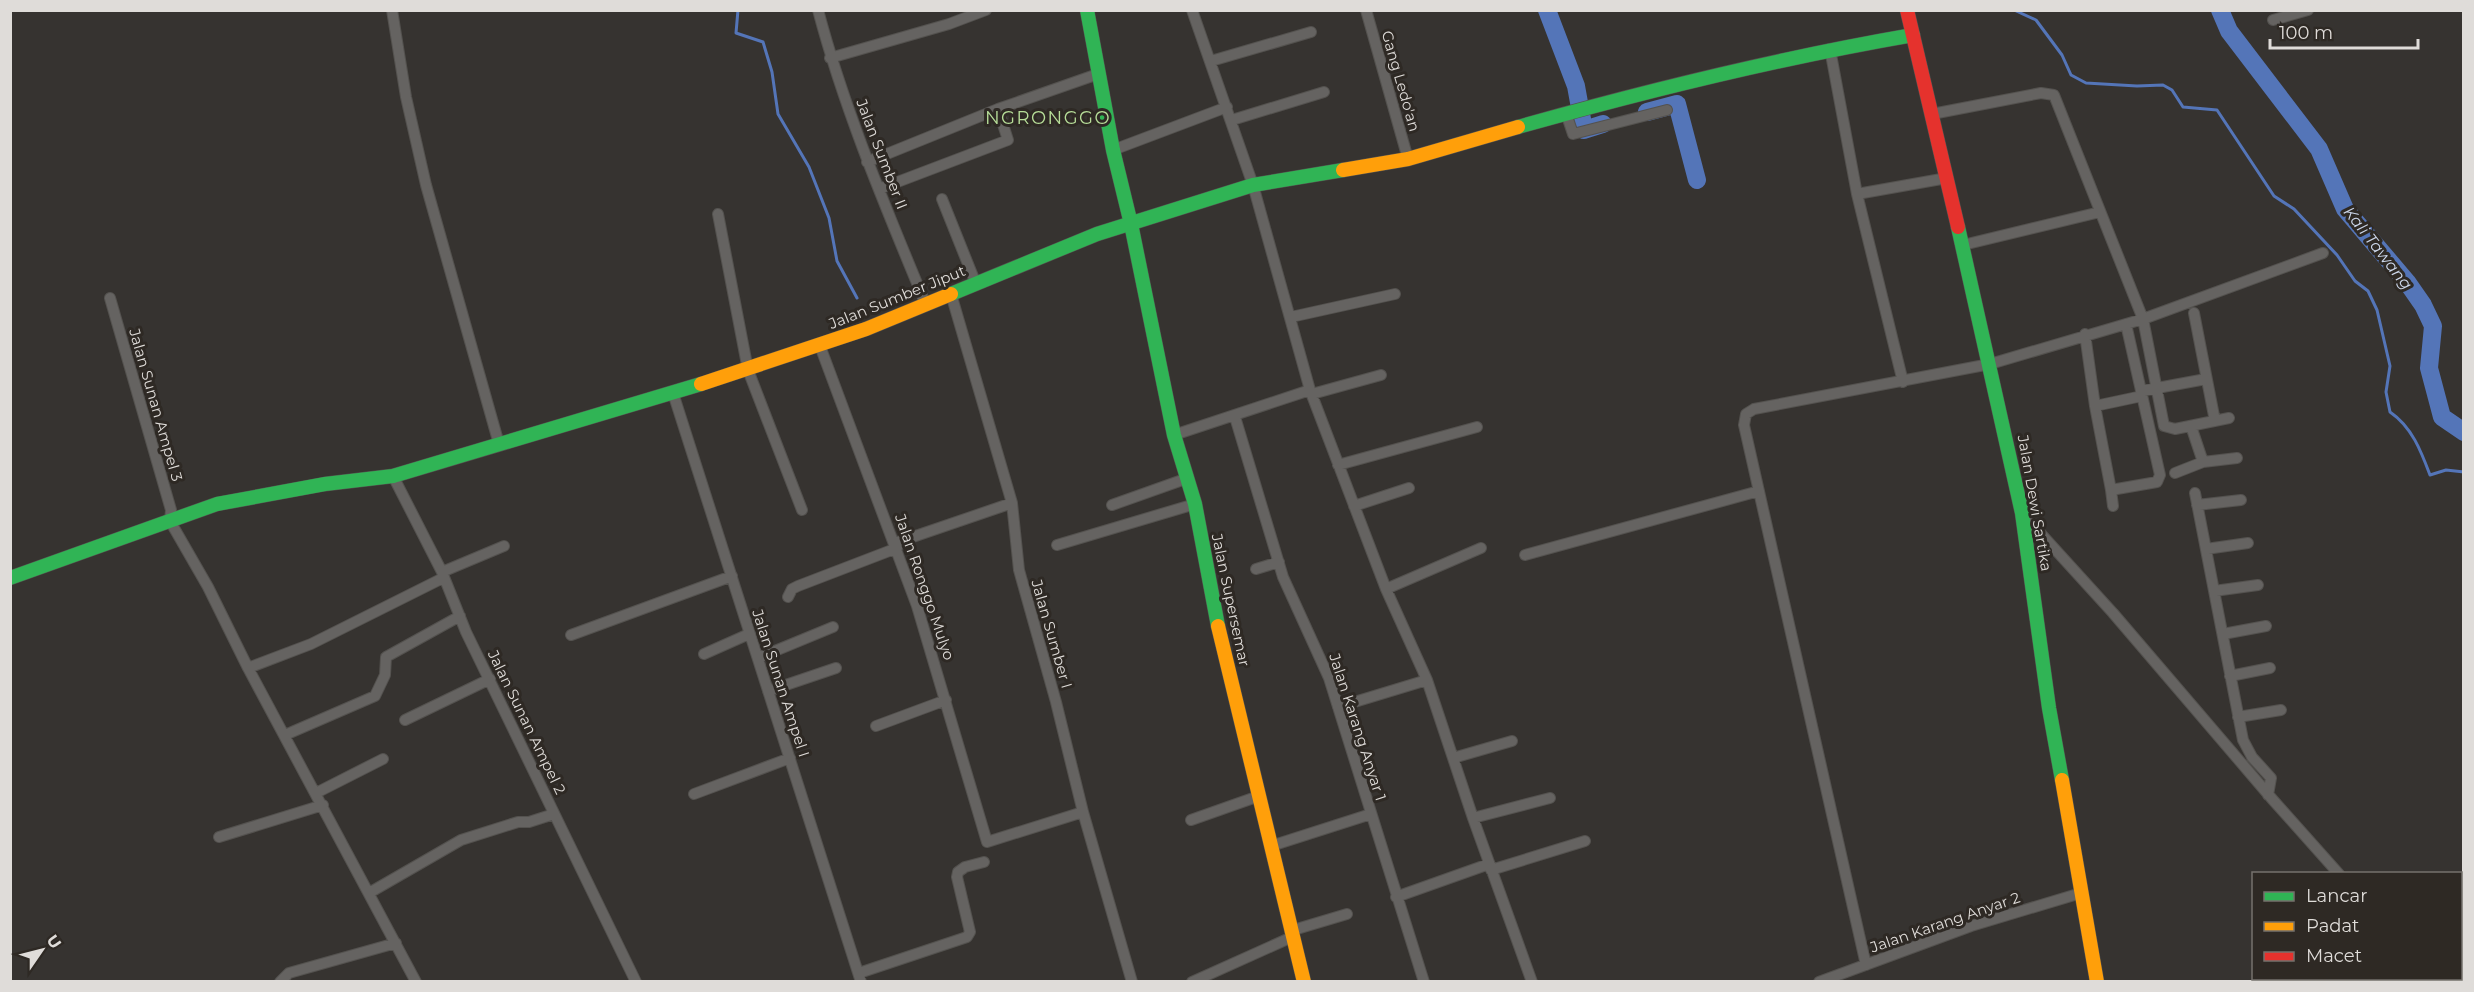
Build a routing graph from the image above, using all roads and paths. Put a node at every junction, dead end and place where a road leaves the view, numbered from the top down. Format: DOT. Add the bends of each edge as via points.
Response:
graph roads {
  1 [pos="392,10"];
  2 [pos="818,10"];
  3 [pos="986,10"];
  4 [pos="1087,10"];
  5 [pos="1192,10"];
  6 [pos="1366,10"];
  7 [pos="1907,10"];
  8 [pos="2308,10"];
  9 [pos="2273,20"];
  10 [pos="1311,32"];
  11 [pos="1913,35"];
  12 [pos="1830,49"];
  13 [pos="830,58"];
  14 [pos="1210,61"];
  15 [pos="1098,74"];
  16 [pos="1324,92"];
  17 [pos="1227,106"];
  18 [pos="998,109"];
  19 [pos="1667,110"];
  20 [pos="1569,112"];
  21 [pos="1932,114"];
  22 [pos="1232,120"];
  23 [pos="1113,150"];
  24 [pos="1408,159"];
  25 [pos="867,162"];
  26 [pos="1947,177"];
  27 [pos="1253,185"];
  28 [pos="879,189"];
  29 [pos="1857,194"];
  30 [pos="942,200"];
  31 [pos="2100,212"];
  32 [pos="718,214"];
  33 [pos="1131,224"];
  34 [pos="1963,245"];
  35 [pos="2323,253"];
  36 [pos="975,284"];
  37 [pos="951,294"];
  38 [pos="1395,294"];
  39 [pos="110,298"];
  40 [pos="926,305"];
  41 [pos="2194,313"];
  42 [pos="1291,317"];
  43 [pos="2143,319"];
  44 [pos="2126,324"];
  45 [pos="2085,334"];
  46 [pos="820,346"];
  47 [pos="1990,364"];
  48 [pos="747,370"];
  49 [pos="1381,375"];
  50 [pos="2206,379"];
  51 [pos="1904,382"];
  52 [pos="2158,388"];
  53 [pos="1311,392"];
  54 [pos="673,393"];
  55 [pos="2142,393"];
  56 [pos="2095,406"];
  57 [pos="1235,417"];
  58 [pos="2229,418"];
  59 [pos="2214,421"];
  60 [pos="2191,426"];
  61 [pos="1477,427"];
  62 [pos="1174,435"];
  63 [pos="499,444"];
  64 [pos="2237,458"];
  65 [pos="2203,462"];
  66 [pos="1338,465"];
  67 [pos="2175,473"];
  68 [pos="393,476"];
  69 [pos="1188,478"];
  70 [pos="1408,488"];
  71 [pos="2110,490"];
  72 [pos="1759,491"];
  73 [pos="2195,493"];
  74 [pos="2241,501"];
  75 [pos="1012,503"];
  76 [pos="1195,504"];
  77 [pos="1112,505"];
  78 [pos="2197,505"];
  79 [pos="1354,506"];
  80 [pos="2113,506"];
  81 [pos="802,510"];
  82 [pos="2022,513"];
  83 [pos="170,521"];
  84 [pos="2248,543"];
  85 [pos="896,545"];
  86 [pos="1057,545"];
  87 [pos="504,546"];
  88 [pos="1481,548"];
  89 [pos="2206,549"];
  90 [pos="1525,555"];
  91 [pos="1278,562"];
  92 [pos="1256,569"];
  93 [pos="442,575"];
  94 [pos="732,576"];
  95 [pos="10,578"];
  96 [pos="2258,585"];
  97 [pos="1386,589"];
  98 [pos="2214,591"];
  99 [pos="788,597"];
  100 [pos="460,616"];
  101 [pos="833,627"];
  102 [pos="2266,627"];
  103 [pos="749,634"];
  104 [pos="2223,634"];
  105 [pos="571,635"];
  106 [pos="704,654"];
  107 [pos="758,658"];
  108 [pos="248,668"];
  109 [pos="836,668"];
  110 [pos="2270,668"];
  111 [pos="2230,675"];
  112 [pos="490,679"];
  113 [pos="1427,680"];
  114 [pos="768,691"];
  115 [pos="946,700"];
  116 [pos="1338,707"];
  117 [pos="2281,710"];
  118 [pos="2238,717"];
  119 [pos="405,720"];
  120 [pos="876,726"];
  121 [pos="285,735"];
  122 [pos="1512,741"];
  123 [pos="789,758"];
  124 [pos="1453,758"];
  125 [pos="383,759"];
  126 [pos="316,793"];
  127 [pos="694,794"];
  128 [pos="2268,795"];
  129 [pos="1259,796"];
  130 [pos="1551,798"];
  131 [pos="323,805"];
  132 [pos="1083,812"];
  133 [pos="554,814"];
  134 [pos="1371,814"];
  135 [pos="1473,818"];
  136 [pos="1191,820"];
  137 [pos="219,837"];
  138 [pos="1585,841"];
  139 [pos="1271,846"];
  140 [pos="984,862"];
  141 [pos="1490,867"];
  142 [pos="2338,872"];
  143 [pos="369,893"];
  144 [pos="2081,894"];
  145 [pos="1396,897"];
  146 [pos="1347,914"];
  147 [pos="1291,934"];
  148 [pos="396,943"];
  149 [pos="1866,965"];
  150 [pos="860,977"];
  151 [pos="280,981"];
  152 [pos="416,981"];
  153 [pos="636,981"];
  154 [pos="1132,981"];
  155 [pos="1192,981"];
  156 [pos="1304,981"];
  157 [pos="1424,981"];
  158 [pos="1532,981"];
  159 [pos="1819,981"];
  160 [pos="2097,981"];
  1 -- 63 [label="street" via="423,176"];
  2 -- 13 [label="street, Jalan Sumber II"];
  3 -- 13 [label="street"];
  4 -- 15 [label="main road, Jalan Supersemar"];
  5 -- 14 [label="street"];
  6 -- 24 [label="street, Gang Ledo'an"];
  7 -- 11 [label="main road, Jalan Dewi Sartika"];
  8 -- 9 [label="street"];
  10 -- 14 [label="street"];
  11 -- 12 [label="main road, Jalan Sumber Jiput"];
  11 -- 21 [label="main road, Jalan Dewi Sartika"];
  12 -- 20 [label="main road, Jalan Sumber Jiput"];
  12 -- 29 [label="street"];
  13 -- 25 [label="street, Jalan Sumber II"];
  14 -- 17 [label="street"];
  15 -- 18 [label="street"];
  15 -- 23 [label="main road, Jalan Supersemar"];
  16 -- 22 [label="street"];
  17 -- 22 [label="street"];
  17 -- 23 [label="street"];
  18 -- 25 [label="street"];
  18 -- 28 [label="street" via="1008,140"];
  19 -- 20 [label="street" via="1573,134"];
  20 -- 24 [label="main road, Jalan Sumber Jiput"];
  21 -- 26 [label="main road, Jalan Dewi Sartika"];
  21 -- 31 [label="street" via="2041,93 2054,95"];
  22 -- 27 [label="street"];
  23 -- 33 [label="main road, Jalan Supersemar"];
  24 -- 27 [label="main road, Jalan Sumber Jiput"];
  25 -- 28 [label="street, Jalan Sumber II"];
  26 -- 29 [label="street"];
  26 -- 34 [label="main road, Jalan Dewi Sartika"];
  27 -- 33 [label="main road, Jalan Sumber Jiput"];
  27 -- 42 [label="street"];
  28 -- 40 [label="street, Jalan Sumber II"];
  29 -- 51 [label="street"];
  30 -- 36 [label="street"];
  31 -- 34 [label="street"];
  31 -- 43 [label="street"];
  32 -- 48 [label="street"];
  33 -- 36 [label="main road, Jalan Sumber Jiput"];
  33 -- 62 [label="main road, Jalan Supersemar"];
  34 -- 47 [label="main road, Jalan Dewi Sartika"];
  35 -- 43 [label="street"];
  36 -- 37 [label="main road, Jalan Sumber Jiput"];
  37 -- 40 [label="main road, Jalan Sumber Jiput"];
  37 -- 75 [label="street, Jalan Sumber I"];
  38 -- 42 [label="street"];
  39 -- 83 [label="street, Jalan Sunan Ampel 3" via="171,510"];
  40 -- 46 [label="main road, Jalan Sumber Jiput"];
  41 -- 50 [label="street"];
  42 -- 53 [label="street"];
  43 -- 44 [label="street"];
  43 -- 52 [label="street"];
  44 -- 45 [label="street"];
  44 -- 55 [label="street"];
  45 -- 47 [label="street"];
  45 -- 56 [label="street"];
  46 -- 48 [label="main road, Jalan Sumber Jiput"];
  46 -- 85 [label="street, Jalan Ronggo Mulyo"];
  47 -- 51 [label="street"];
  47 -- 82 [label="main road, Jalan Dewi Sartika"];
  48 -- 54 [label="main road, Jalan Sumber Jiput"];
  48 -- 81 [label="street"];
  49 -- 53 [label="street"];
  50 -- 52 [label="street"];
  50 -- 59 [label="street"];
  51 -- 72 [label="street" via="1749,411 1744,425"];
  52 -- 55 [label="street"];
  52 -- 60 [label="street" via="2164,426"];
  53 -- 57 [label="street"];
  53 -- 66 [label="street"];
  54 -- 63 [label="main road, Jalan Sumber Jiput"];
  54 -- 94 [label="street, Jalan Sunan Ampel I"];
  55 -- 56 [label="street"];
  55 -- 71 [label="street" via="2160,479"];
  56 -- 71 [label="street"];
  57 -- 62 [label="street"];
  57 -- 91 [label="street, Jalan Karang Anyar 1"];
  58 -- 59 [label="street"];
  59 -- 60 [label="street"];
  60 -- 65 [label="street"];
  61 -- 66 [label="street"];
  62 -- 69 [label="main road, Jalan Supersemar"];
  63 -- 68 [label="main road, Jalan Sumber Jiput"];
  64 -- 65 [label="street"];
  65 -- 67 [label="street"];
  66 -- 79 [label="street"];
  68 -- 83 [label="main road, Jalan Sumber Jiput" via="217,504"];
  68 -- 93 [label="street, Jalan Sunan Ampel 2"];
  69 -- 76 [label="main road, Jalan Supersemar"];
  69 -- 77 [label="street"];
  70 -- 79 [label="street"];
  71 -- 80 [label="street"];
  72 -- 90 [label="street"];
  72 -- 149 [label="street"];
  73 -- 78 [label="street"];
  74 -- 78 [label="street"];
  75 -- 85 [label="street"];
  75 -- 132 [label="street, Jalan Sumber I" via="1019,570"];
  76 -- 86 [label="street"];
  76 -- 129 [label="main road, Jalan Supersemar" via="1214,610"];
  78 -- 89 [label="street"];
  79 -- 97 [label="street"];
  82 -- 128 [label="street"];
  82 -- 144 [label="main road, Jalan Dewi Sartika" via="2049,708"];
  83 -- 95 [label="main road, Jalan Sumber Jiput"];
  83 -- 108 [label="street"];
  84 -- 89 [label="street"];
  85 -- 99 [label="street" via="798,585"];
  85 -- 115 [label="street, Jalan Ronggo Mulyo"];
  87 -- 93 [label="street"];
  88 -- 97 [label="street"];
  89 -- 98 [label="street"];
  91 -- 92 [label="street"];
  91 -- 116 [label="street, Jalan Karang Anyar 1"];
  93 -- 100 [label="street, Jalan Sunan Ampel 2"];
  93 -- 108 [label="street" via="311,644"];
  94 -- 103 [label="street, Jalan Sunan Ampel I"];
  94 -- 105 [label="street"];
  96 -- 98 [label="street"];
  97 -- 113 [label="street"];
  98 -- 104 [label="street"];
  100 -- 112 [label="street, Jalan Sunan Ampel 2"];
  100 -- 121 [label="street" via="386,657 385,675 375,696"];
  101 -- 107 [label="street"];
  102 -- 104 [label="street"];
  103 -- 106 [label="street"];
  103 -- 107 [label="street, Jalan Sunan Ampel I"];
  104 -- 111 [label="street"];
  107 -- 114 [label="street, Jalan Sunan Ampel I"];
  108 -- 121 [label="street"];
  109 -- 114 [label="street"];
  110 -- 111 [label="street"];
  111 -- 118 [label="street"];
  112 -- 119 [label="street"];
  112 -- 133 [label="street, Jalan Sunan Ampel 2"];
  113 -- 116 [label="street"];
  113 -- 124 [label="street"];
  114 -- 123 [label="street, Jalan Sunan Ampel I"];
  115 -- 120 [label="street"];
  115 -- 132 [label="street, Jalan Ronggo Mulyo" via="987,842"];
  116 -- 134 [label="street, Jalan Karang Anyar 1"];
  117 -- 118 [label="street"];
  118 -- 128 [label="street" via="2252,757 2271,778"];
  121 -- 126 [label="street"];
  122 -- 124 [label="street"];
  123 -- 127 [label="street"];
  123 -- 150 [label="street, Jalan Sunan Ampel I"];
  124 -- 135 [label="street"];
  125 -- 126 [label="street"];
  126 -- 131 [label="street"];
  128 -- 142 [label="street"];
  129 -- 136 [label="street"];
  129 -- 139 [label="main road, Jalan Supersemar"];
  130 -- 135 [label="street"];
  131 -- 137 [label="street"];
  131 -- 143 [label="street"];
  132 -- 154 [label="street, Jalan Sumber I"];
  133 -- 143 [label="street" via="461,840"];
  133 -- 153 [label="street, Jalan Sunan Ampel 2"];
  134 -- 139 [label="street"];
  134 -- 145 [label="street, Jalan Karang Anyar 1"];
  135 -- 141 [label="street"];
  138 -- 141 [label="street"];
  139 -- 147 [label="main road, Jalan Supersemar"];
  140 -- 150 [label="street" via="958,872 970,932 967,937"];
  141 -- 145 [label="street"];
  141 -- 158 [label="street"];
  143 -- 148 [label="street"];
  144 -- 149 [label="street, Jalan Karang Anyar 2" via="1989,920"];
  144 -- 160 [label="main road, Jalan Dewi Sartika"];
  145 -- 157 [label="street, Jalan Karang Anyar 1"];
  146 -- 147 [label="street"];
  147 -- 155 [label="street"];
  147 -- 156 [label="main road, Jalan Supersemar"];
  148 -- 151 [label="street" via="289,973"];
  148 -- 152 [label="street"];
  149 -- 159 [label="street, Jalan Karang Anyar 2"];
}
